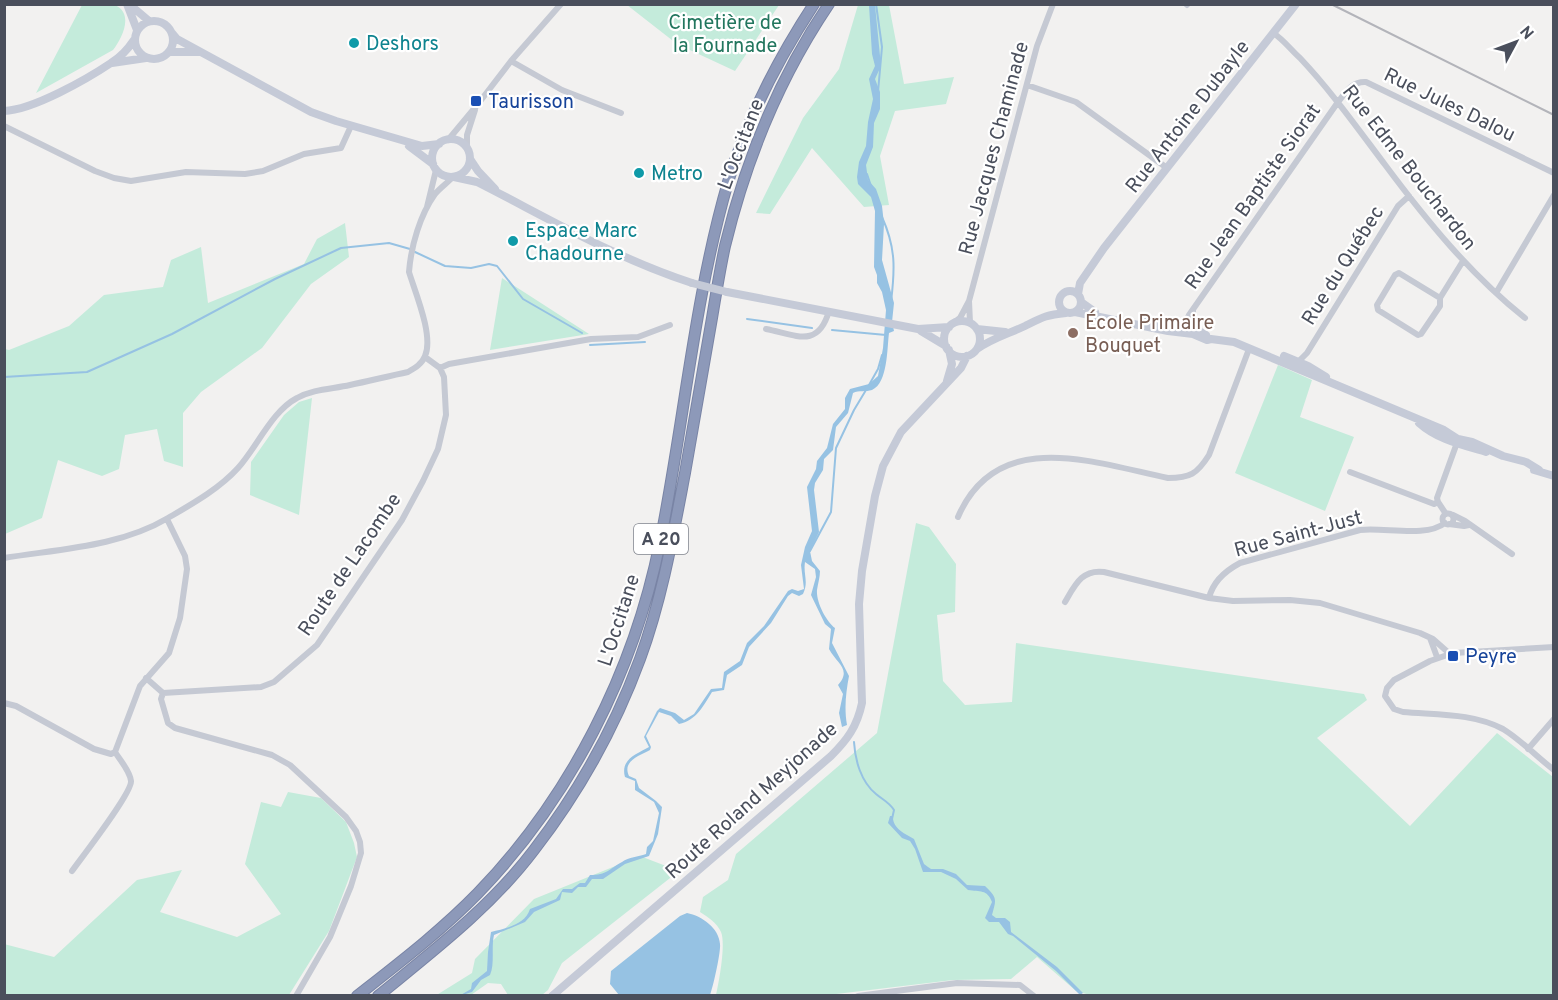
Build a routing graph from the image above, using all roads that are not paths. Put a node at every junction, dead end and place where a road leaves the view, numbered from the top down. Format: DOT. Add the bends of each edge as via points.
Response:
graph roads {
  1 [pos="128,4"];
  2 [pos="561,4"];
  3 [pos="814,4"];
  4 [pos="829,4"];
  5 [pos="1053,4"];
  6 [pos="1296,4"];
  7 [pos="149,21"];
  8 [pos="137,30"];
  9 [pos="172,33"];
  10 [pos="1273,33"];
  11 [pos="134,40"];
  12 [pos="169,52"];
  13 [pos="205,52"];
  14 [pos="146,58"];
  15 [pos="511,61"];
  16 [pos="112,63"];
  17 [pos="1027,84"];
  18 [pos="1338,102"];
  19 [pos="478,104"];
  20 [pos="4,111"];
  21 [pos="621,113"];
  22 [pos="4,126"];
  23 [pos="351,126"];
  24 [pos="399,140"];
  25 [pos="443,142"];
  26 [pos="467,148"];
  27 [pos="470,159"];
  28 [pos="434,167"];
  29 [pos="1167,168"];
  30 [pos="1554,173"];
  31 [pos="453,177"];
  32 [pos="502,195"];
  33 [pos="1554,195"];
  34 [pos="1409,196"];
  35 [pos="427,208"];
  36 [pos="1104,248"];
  37 [pos="1463,261"];
  38 [pos="1496,293"];
  39 [pos="1061,295"];
  40 [pos="1079,298"];
  41 [pos="1440,298"];
  42 [pos="969,301"];
  43 [pos="1193,309"];
  44 [pos="829,312"];
  45 [pos="1071,312"];
  46 [pos="1042,316"];
  47 [pos="1121,318"];
  48 [pos="1525,318"];
  49 [pos="1152,324"];
  50 [pos="670,325"];
  51 [pos="950,325"];
  52 [pos="974,326"];
  53 [pos="1180,327"];
  54 [pos="766,329"];
  55 [pos="918,329"];
  56 [pos="1197,330"];
  57 [pos="1008,332"];
  58 [pos="1211,339"];
  59 [pos="947,348"];
  60 [pos="976,350"];
  61 [pos="1252,350"];
  62 [pos="1307,353"];
  63 [pos="967,356"];
  64 [pos="425,357"];
  65 [pos="1295,364"];
  66 [pos="440,368"];
  67 [pos="1307,369"];
  68 [pos="946,384"];
  69 [pos="1457,441"];
  70 [pos="1350,472"];
  71 [pos="1554,476"];
  72 [pos="1437,492"];
  73 [pos="1422,498"];
  74 [pos="1438,502"];
  75 [pos="1449,514"];
  76 [pos="958,517"];
  77 [pos="167,519"];
  78 [pos="1447,524"];
  79 [pos="1469,525"];
  80 [pos="1512,554"];
  81 [pos="4,558"];
  82 [pos="1209,598"];
  83 [pos="1065,602"];
  84 [pos="1430,638"];
  85 [pos="1554,647"];
  86 [pos="1450,654"];
  87 [pos="1437,657"];
  88 [pos="146,678"];
  89 [pos="163,693"];
  90 [pos="4,703"];
  91 [pos="1554,719"];
  92 [pos="1528,749"];
  93 [pos="115,752"];
  94 [pos="1554,770"];
  95 [pos="72,872"];
  96 [pos="296,996"];
  97 [pos="357,996"];
  98 [pos="378,996"];
  99 [pos="552,996"];
  100 [pos="858,996"];
  101 [pos="1034,996"];
  1 -- 7 [label="main road"];
  1 -- 8 [label="main road"];
  2 -- 15 [label="street"];
  3 -- 97 [label="highway, L'Occitane / A 20" via="773,73 729,179 712,242 660,544 643,609 604,710 553,800 501,868 442,927"];
  4 -- 98 [label="highway, L'Occitane / A 20" via="804,41 763,124 742,183 725,248 673,538 640,660 619,708 600,749 533,852 453,934"];
  5 -- 17 [label="street, Rue Jacques Chaminade"];
  6 -- 10 [label="main road, Rue Antoine Dubayle"];
  7 -- 8 [label="main road"];
  7 -- 9 [label="main road" via="163,22"];
  8 -- 11 [label="main road"];
  9 -- 12 [label="main road"];
  9 -- 13 [label="main road"];
  10 -- 18 [label="street, Rue Edme Bouchardon"];
  10 -- 29 [label="main road, Rue Antoine Dubayle"];
  11 -- 14 [label="main road"];
  11 -- 16 [label="main road"];
  12 -- 13 [label="main road"];
  12 -- 14 [label="main road" via="158,58"];
  13 -- 23 [label="main road" via="296,104"];
  14 -- 16 [label="main road"];
  15 -- 19 [label="street"];
  15 -- 21 [label="street" via="562,90"];
  16 -- 20 [label="main road" via="36,102"];
  17 -- 29 [label="street" via="1076,102"];
  17 -- 42 [label="street, Rue Jacques Chaminade"];
  18 -- 30 [label="street, Rue Jules Dalou" via="1351,86 1358,81 1366,82"];
  18 -- 34 [label="street, Rue Edme Bouchardon"];
  18 -- 43 [label="street, Rue Jean Baptiste Siorat"];
  19 -- 25 [label="street"];
  19 -- 26 [label="street" via="467,135"];
  22 -- 23 [label="street" via="95,171 131,181 186,172 263,171 304,154 340,148"];
  23 -- 24 [label="main road"];
  24 -- 25 [label="main road" via="422,146"];
  24 -- 28 [label="main road"];
  25 -- 26 [label="main road" via="459,141"];
  25 -- 28 [label="main road" via="433,153"];
  26 -- 27 [label="main road"];
  27 -- 31 [label="main road" via="467,169"];
  27 -- 32 [label="main road"];
  28 -- 31 [label="main road" via="440,174"];
  28 -- 35 [label="street"];
  29 -- 36 [label="main road, Rue Antoine Dubayle"];
  31 -- 32 [label="main road" via="477,182"];
  31 -- 35 [label="street" via="436,192"];
  32 -- 44 [label="main road, bridge" via="666,275"];
  33 -- 38 [label="street"];
  34 -- 37 [label="street, Rue Edme Bouchardon"];
  34 -- 62 [label="street, Rue du Québec" via="1398,207"];
  35 -- 64 [label="street" via="410,261 428,340"];
  36 -- 39 [label="main road, Rue Antoine Dubayle"];
  36 -- 40 [label="main road, Rue Antoine Dubayle" via="1080,283"];
  37 -- 38 [label="street, Rue Edme Bouchardon"];
  37 -- 41 [label="street"];
  38 -- 48 [label="street, Rue Edme Bouchardon"];
  39 -- 40 [label="main road" via="1071,290"];
  39 -- 45 [label="main road" via="1060,309"];
  39 -- 46 [label="main road, Rue Antoine Dubayle"];
  40 -- 45 [label="main road, Rue Antoine Dubayle"];
  40 -- 47 [label="main road" via="1096,312"];
  41 -- 41 [label="street" via="1399,273 1377,305 1378,310 1418,335 1440,306"];
  42 -- 51 [label="street, Rue Jacques Chaminade" via="960,318"];
  42 -- 52 [label="street, Rue Jacques Chaminade"];
  43 -- 53 [label="street, Rue Jean Baptiste Siorat"];
  43 -- 56 [label="street, Rue Jean Baptiste Siorat"];
  44 -- 54 [label="street" via="822,329 814,336"];
  44 -- 55 [label="main road"];
  45 -- 46 [label="main road"];
  45 -- 47 [label="main road"];
  46 -- 57 [label="main road"];
  47 -- 49 [label="main road"];
  49 -- 53 [label="main road"];
  49 -- 58 [label="main road" via="1175,333"];
  50 -- 66 [label="street" via="638,338 564,343"];
  51 -- 52 [label="main road" via="961,321"];
  51 -- 55 [label="main road"];
  51 -- 59 [label="main road" via="945,336"];
  52 -- 57 [label="main road"];
  52 -- 60 [label="main road" via="980,339"];
  53 -- 56 [label="main road"];
  55 -- 59 [label="main road"];
  56 -- 58 [label="main road"];
  57 -- 60 [label="main road"];
  58 -- 61 [label="main road" via="1234,342"];
  59 -- 63 [label="main road" via="957,356"];
  59 -- 68 [label="main road" via="952,364"];
  60 -- 63 [label="main road"];
  61 -- 65 [label="main road" via="1270,351"];
  61 -- 76 [label="street" via="1209,455 1192,475 1168,478 1058,456 1027,459 988,477 964,502"];
  62 -- 65 [label="street, Rue du Québec"];
  62 -- 67 [label="street, Rue du Québec"];
  63 -- 68 [label="main road, Route Roland Meyjonade"];
  64 -- 66 [label="street"];
  64 -- 77 [label="street" via="408,372 297,398 278,414 226,480"];
  65 -- 67 [label="main road"];
  66 -- 89 [label="street, Route de Lacombe" via="446,415 438,449 402,520 317,645 274,682 261,687"];
  67 -- 69 [label="main road" via="1444,430"];
  68 -- 99 [label="main road, Route Roland Meyjonade" via="902,432 884,466 875,496 859,604 862,704 853,731 831,756"];
  69 -- 71 [label="main road" via="1472,442"];
  69 -- 72 [label="street"];
  70 -- 73 [label="street"];
  72 -- 73 [label="street"];
  72 -- 74 [label="street"];
  73 -- 74 [label="street"];
  74 -- 75 [label="street"];
  75 -- 78 [label="street" via="1443,518"];
  75 -- 79 [label="street"];
  77 -- 81 [label="street" via="123,538"];
  77 -- 88 [label="street" via="187,569 173,647"];
  78 -- 79 [label="street, Rue Saint-Just"];
  78 -- 82 [label="street, Rue Saint-Just" via="1416,531 1360,530 1240,563 1219,578"];
  79 -- 80 [label="street"];
  82 -- 83 [label="street" via="1098,571 1081,577"];
  82 -- 84 [label="street" via="1320,603"];
  84 -- 86 [label="street"];
  84 -- 87 [label="street"];
  85 -- 86 [label="street"];
  86 -- 87 [label="street"];
  87 -- 92 [label="street" via="1389,684 1385,696 1394,710 1489,722"];
  88 -- 89 [label="street"];
  88 -- 93 [label="street"];
  89 -- 96 [label="street" via="168,723 272,755 290,765 356,831 361,853 351,886 330,937"];
  90 -- 93 [label="street" via="94,749"];
  91 -- 92 [label="street"];
  92 -- 94 [label="street"];
  93 -- 95 [label="street" via="131,785"];
  100 -- 101 [label="street" via="957,983 1020,985"];
}
